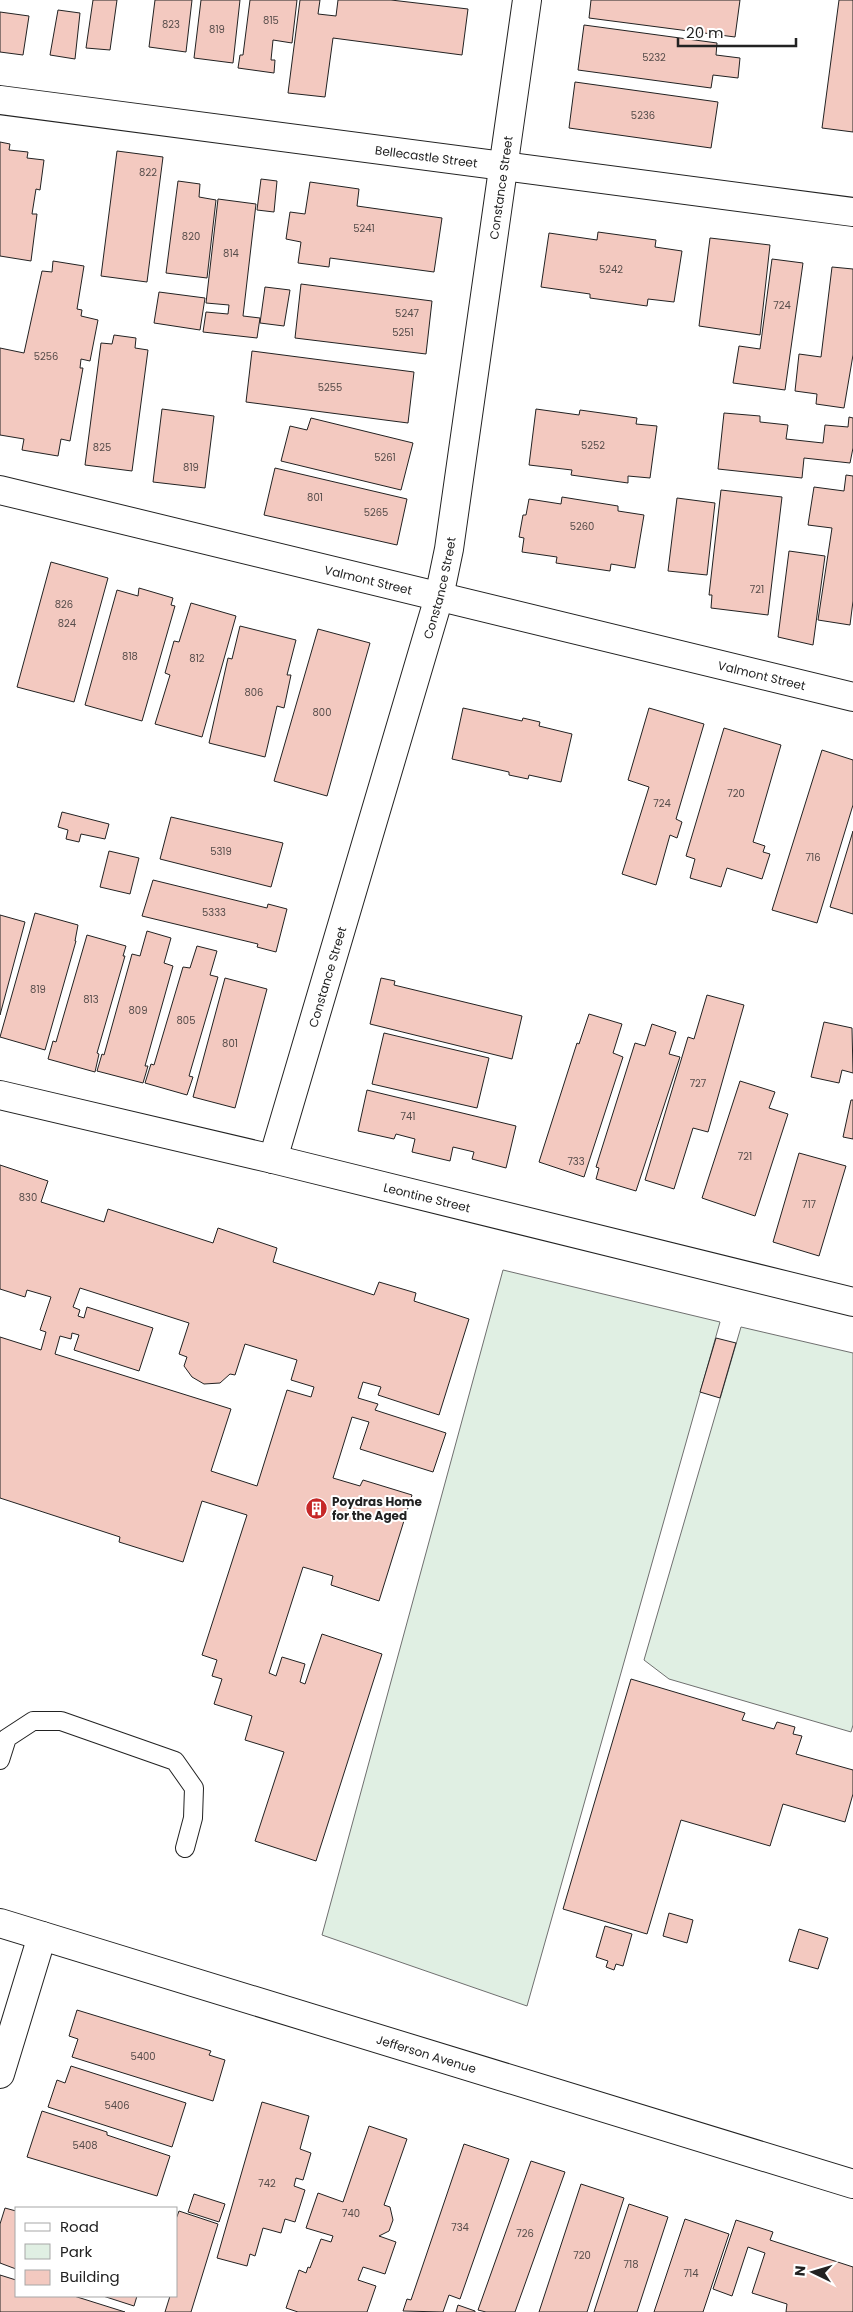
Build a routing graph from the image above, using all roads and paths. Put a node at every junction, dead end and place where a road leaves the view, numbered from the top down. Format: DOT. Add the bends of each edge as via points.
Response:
graph roads {
  1 [pos="527,0"];
  2 [pos="0,100"];
  3 [pos="504,167"];
  4 [pos="853,212"];
  5 [pos="0,490"];
  6 [pos="439,597"];
  7 [pos="853,697"];
  8 [pos="0,1095"];
  9 [pos="273,1159"];
  10 [pos="853,1302"];
  11 [pos="0,1760"];
  12 [pos="185,1848"];
  13 [pos="0,1923"];
  14 [pos="42,1936"];
  15 [pos="0,2074"];
  16 [pos="853,2184"];
  1 -- 3 [label="street, Constance Street"];
  2 -- 3 [label="street, Bellecastle Street"];
  3 -- 4 [label="street, Bellecastle Street"];
  3 -- 6 [label="street, Constance Street" via="449,549"];
  5 -- 6 [label="street, Valmont Street"];
  6 -- 7 [label="street, Valmont Street"];
  6 -- 9 [label="street, Constance Street"];
  8 -- 9 [label="street, Leontine Street"];
  9 -- 10 [label="street, Leontine Street"];
  11 -- 12 [label="lane" via="7,1738 32,1721 61,1721 175,1760 194,1788 193,1818"];
  13 -- 14 [label="street, Jefferson Avenue"];
  14 -- 15 [label="street"];
  14 -- 16 [label="street, Jefferson Avenue"];
}
